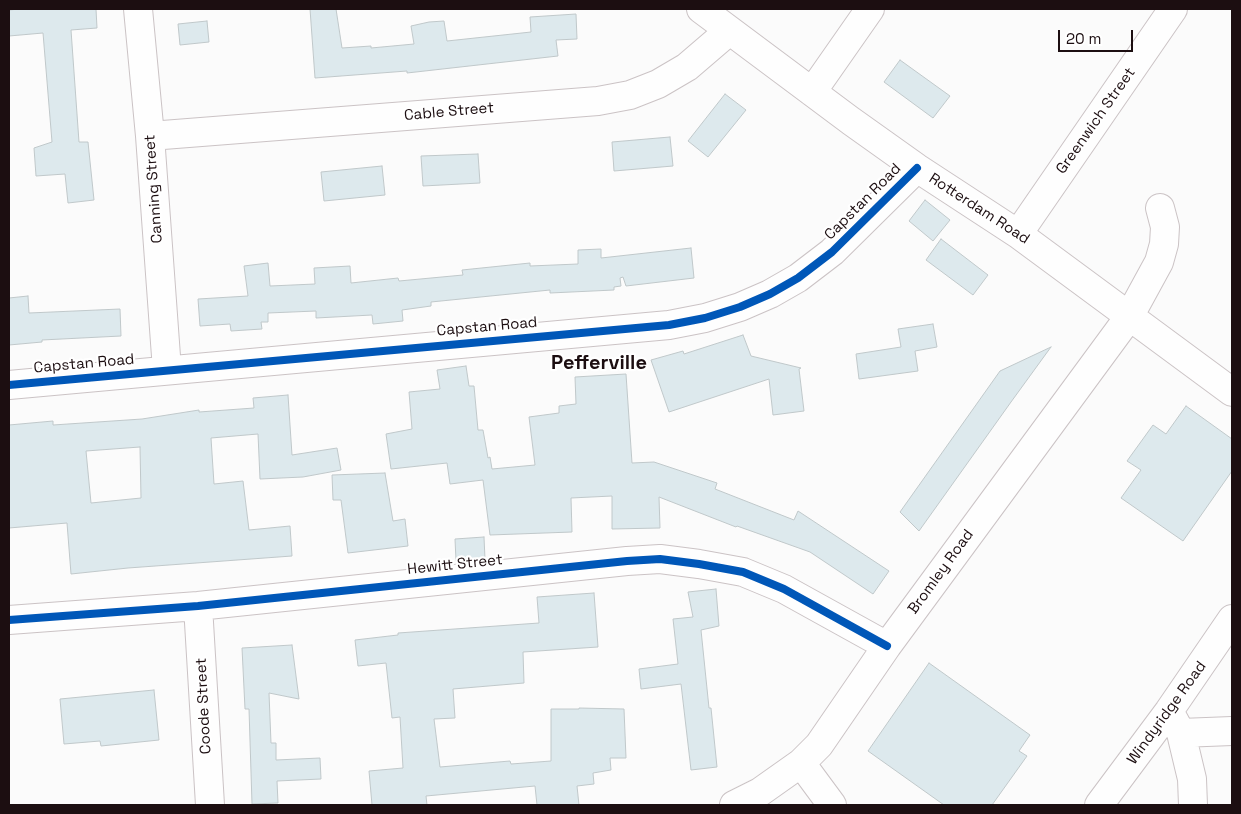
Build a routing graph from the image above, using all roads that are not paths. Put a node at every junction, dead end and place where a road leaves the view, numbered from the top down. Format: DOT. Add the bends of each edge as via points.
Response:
graph roads {
  1 [pos="138,9"];
  2 [pos="701,9"];
  3 [pos="870,9"];
  4 [pos="1173,9"];
  5 [pos="729,31"];
  6 [pos="812,92"];
  7 [pos="150,136"];
  8 [pos="917,168"];
  9 [pos="1160,208"];
  10 [pos="1018,234"];
  11 [pos="1129,317"];
  12 [pos="167,370"];
  13 [pos="9,385"];
  14 [pos="1232,392"];
  15 [pos="198,606"];
  16 [pos="1232,619"];
  17 [pos="9,620"];
  18 [pos="886,646"];
  19 [pos="1175,722"];
  20 [pos="1232,731"];
  21 [pos="801,763"];
  22 [pos="210,805"];
  23 [pos="734,805"];
  24 [pos="832,805"];
  25 [pos="1100,805"];
  26 [pos="1193,805"];
  1 -- 7 [label="street, Canning Street"];
  2 -- 5 [label="street, Rotterdam Road"];
  3 -- 6 [label="street"];
  4 -- 10 [label="street, Greenwich Street"];
  5 -- 6 [label="street, Rotterdam Road"];
  5 -- 7 [label="street, Cable Street" via="686,67 658,84 630,95 598,101"];
  6 -- 8 [label="street, Rotterdam Road"];
  7 -- 12 [label="street, Canning Street"];
  8 -- 10 [label="street, Rotterdam Road"];
  8 -- 12 [label="street, Capstan Road" via="832,252 798,278 770,294 705,318 669,325"];
  9 -- 11 [label="street, Bromley Road" via="1164,244 1159,262"];
  10 -- 11 [label="street, Rotterdam Road"];
  11 -- 14 [label="street, Rotterdam Road"];
  11 -- 18 [label="street, Bromley Road"];
  12 -- 13 [label="street, Capstan Road"];
  15 -- 17 [label="street, Hewitt Street"];
  15 -- 18 [label="street, Hewitt Street" via="660,560 743,572 784,589"];
  15 -- 22 [label="street, Coode Street"];
  16 -- 19 [label="street, Windyridge Road"];
  18 -- 21 [label="street, Bromley Road" via="819,744"];
  19 -- 20 [label="street"];
  19 -- 25 [label="street, Windyridge Road"];
  19 -- 26 [label="street" via="1192,779"];
  21 -- 23 [label="street, Bromley Road" via="760,792"];
  21 -- 24 [label="street"];
}
